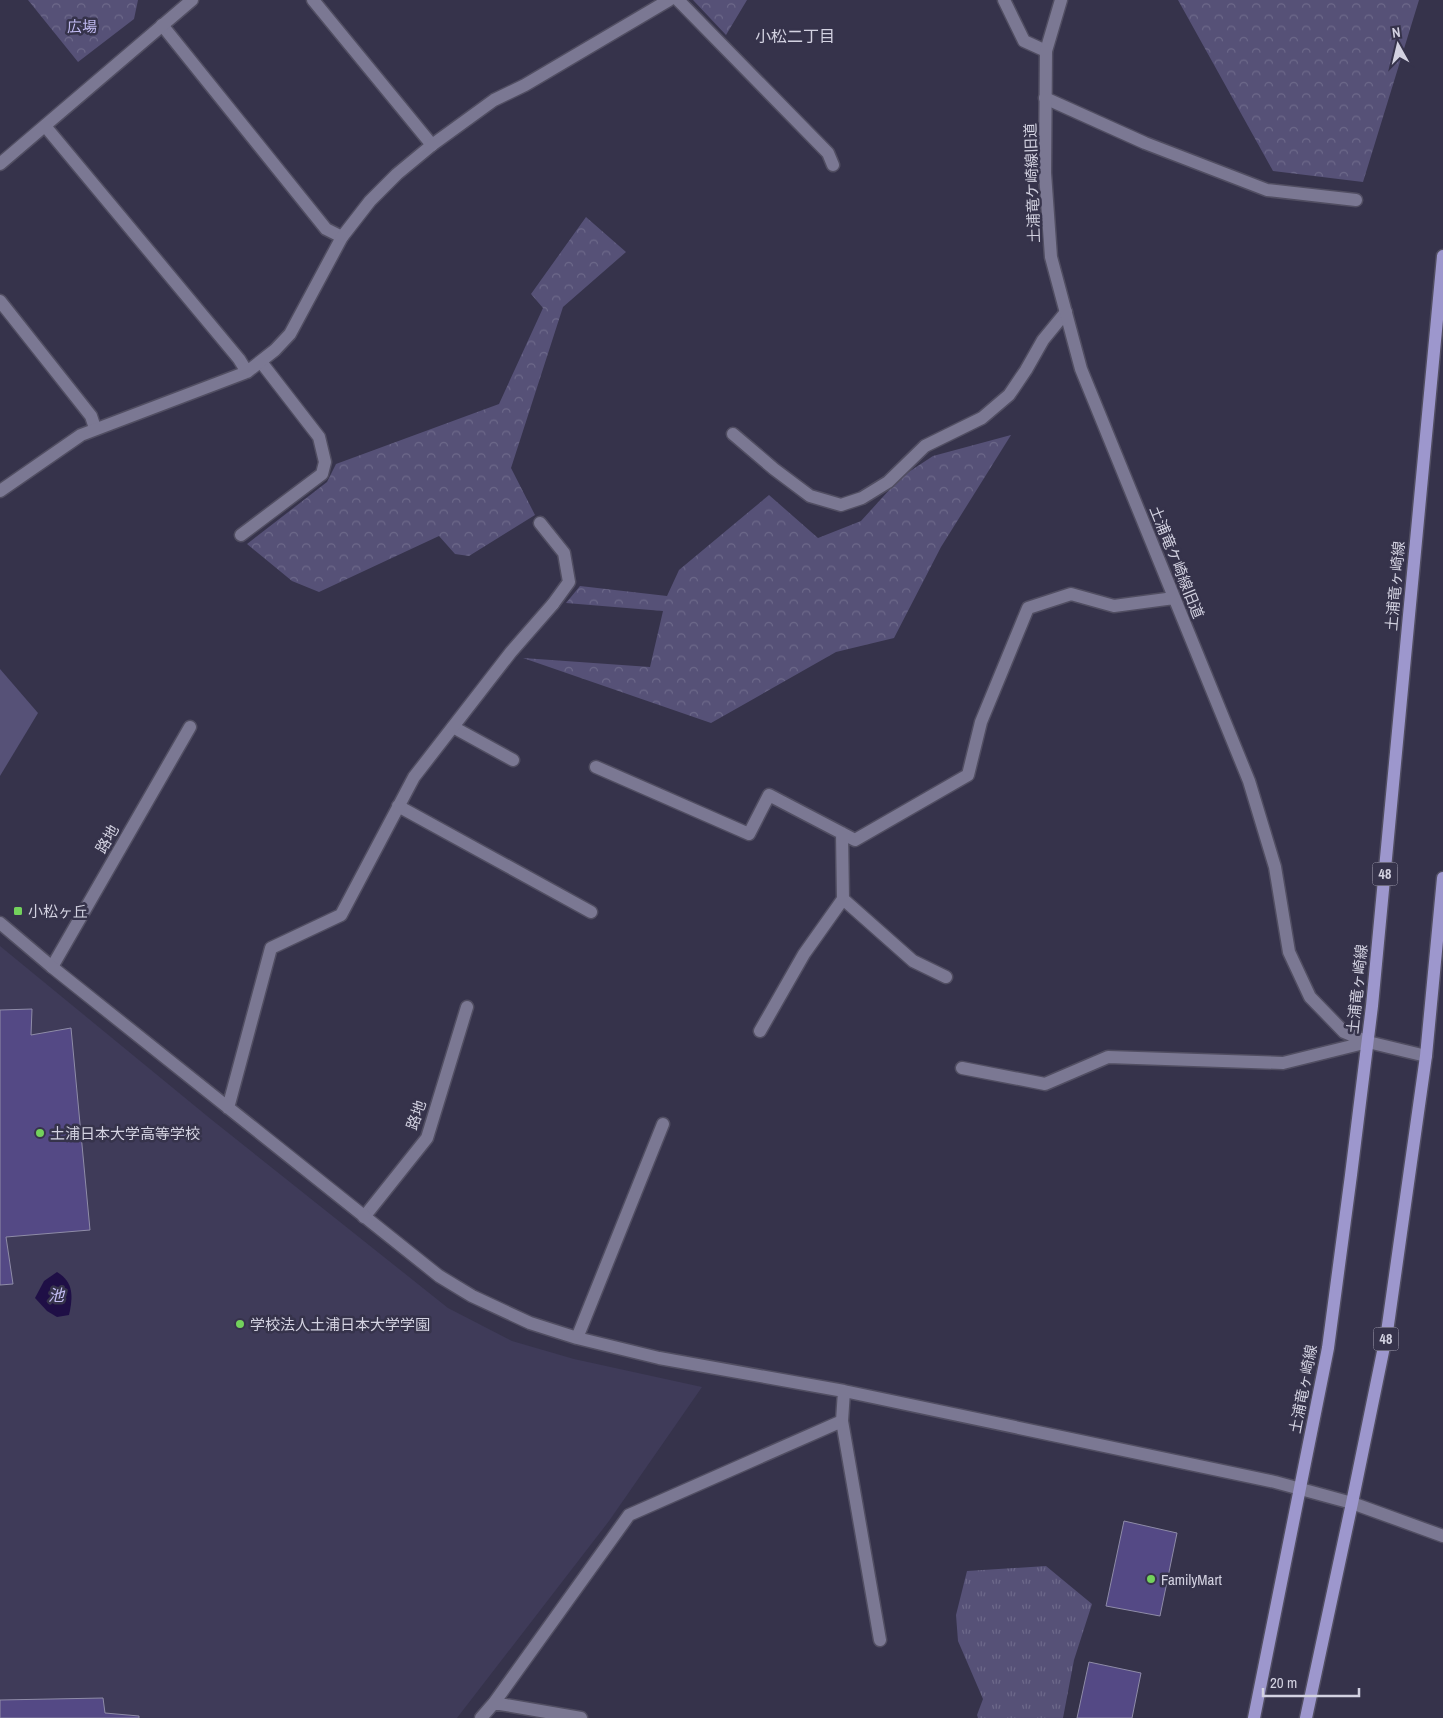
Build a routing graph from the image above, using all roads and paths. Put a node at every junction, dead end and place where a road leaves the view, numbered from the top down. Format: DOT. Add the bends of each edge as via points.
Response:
graph roads {
  1 [pos="313,0"];
  2 [pos="669,0"];
  3 [pos="678,0"];
  4 [pos="1004,0"];
  5 [pos="1061,0"];
  6 [pos="188,1"];
  7 [pos="162,25"];
  8 [pos="1046,51"];
  9 [pos="1046,98"];
  10 [pos="45,126"];
  11 [pos="432,145"];
  12 [pos="2,159"];
  13 [pos="833,165"];
  14 [pos="1356,200"];
  15 [pos="342,237"];
  16 [pos="1443,256"];
  17 [pos="0,301"];
  18 [pos="1066,312"];
  19 [pos="261,362"];
  20 [pos="247,372"];
  21 [pos="95,428"];
  22 [pos="733,434"];
  23 [pos="0,491"];
  24 [pos="540,523"];
  25 [pos="241,535"];
  26 [pos="1174,598"];
  27 [pos="190,727"];
  28 [pos="453,727"];
  29 [pos="513,760"];
  30 [pos="596,767"];
  31 [pos="398,806"];
  32 [pos="842,833"];
  33 [pos="1443,878"];
  34 [pos="843,899"];
  35 [pos="591,912"];
  36 [pos="0,923"];
  37 [pos="52,966"];
  38 [pos="946,976"];
  39 [pos="467,1007"];
  40 [pos="760,1031"];
  41 [pos="1368,1042"];
  42 [pos="1426,1056"];
  43 [pos="962,1068"];
  44 [pos="228,1108"];
  45 [pos="663,1124"];
  46 [pos="364,1217"];
  47 [pos="577,1338"];
  48 [pos="844,1391"];
  49 [pos="842,1422"];
  50 [pos="1300,1489"];
  51 [pos="1352,1503"];
  52 [pos="1443,1536"];
  53 [pos="880,1640"];
  54 [pos="494,1703"];
  55 [pos="481,1718"];
  56 [pos="581,1718"];
  57 [pos="1254,1718"];
  58 [pos="1306,1718"];
  1 -- 11 [label="street"];
  2 -- 11 [label="street" via="494,100"];
  3 -- 13 [label="street" via="828,153"];
  4 -- 8 [label="street" via="1024,41"];
  5 -- 8 [label="street, 土浦竜ケ崎線旧道"];
  6 -- 7 [label="street"];
  7 -- 10 [label="street"];
  7 -- 15 [label="street" via="326,229"];
  8 -- 9 [label="street, 土浦竜ケ崎線旧道"];
  9 -- 14 [label="street" via="1266,190"];
  9 -- 18 [label="street, 土浦竜ケ崎線旧道" via="1045,173 1051,257"];
  10 -- 12 [label="street"];
  10 -- 20 [label="street"];
  11 -- 15 [label="street" via="370,201"];
  15 -- 19 [label="street" via="290,334"];
  16 -- 41 [label="main road, 土浦竜ヶ崎線 / 48"];
  17 -- 21 [label="street" via="91,416"];
  18 -- 22 [label="street" via="1043,340 1009,395 982,418 925,446 888,482 862,498 841,505 810,496"];
  18 -- 26 [label="street, 土浦竜ケ崎線旧道" via="1081,368"];
  19 -- 20 [label="street"];
  19 -- 25 [label="street" via="319,437 325,462 322,474"];
  20 -- 21 [label="street"];
  21 -- 23 [label="street"];
  24 -- 28 [label="street" via="564,553 569,582"];
  26 -- 32 [label="street" via="1114,606 1072,594 1028,608 981,722 968,775 855,840"];
  26 -- 41 [label="street, 土浦竜ケ崎線旧道" via="1249,781 1275,867 1289,952 1310,997 1344,1032"];
  27 -- 37 [label="street, 路地"];
  28 -- 29 [label="street"];
  28 -- 31 [label="street" via="414,777"];
  30 -- 32 [label="street" via="749,834 769,795"];
  31 -- 35 [label="street"];
  31 -- 44 [label="street" via="341,915 270,948"];
  32 -- 34 [label="street"];
  33 -- 42 [label="main road, 48"];
  34 -- 38 [label="street" via="913,961"];
  34 -- 40 [label="street" via="804,954"];
  36 -- 37 [label="street"];
  37 -- 44 [label="street"];
  39 -- 46 [label="street, 路地" via="427,1138"];
  41 -- 42 [label="street, 土浦竜ケ崎線旧道"];
  41 -- 43 [label="street" via="1283,1063 1108,1057 1045,1084"];
  41 -- 50 [label="main road, 土浦竜ヶ崎線 / 48" via="1328,1348"];
  42 -- 51 [label="main road, 48" via="1387,1332"];
  44 -- 46 [label="street"];
  45 -- 47 [label="street"];
  46 -- 47 [label="street" via="439,1276 472,1296 530,1323"];
  47 -- 48 [label="street" via="659,1358"];
  48 -- 49 [label="street"];
  48 -- 50 [label="street"];
  49 -- 53 [label="street"];
  49 -- 54 [label="street" via="629,1515"];
  50 -- 51 [label="street"];
  50 -- 57 [label="main road, 土浦竜ヶ崎線 / 48"];
  51 -- 52 [label="street"];
  51 -- 58 [label="main road, 48"];
  54 -- 55 [label="street"];
  54 -- 56 [label="street"];
}
